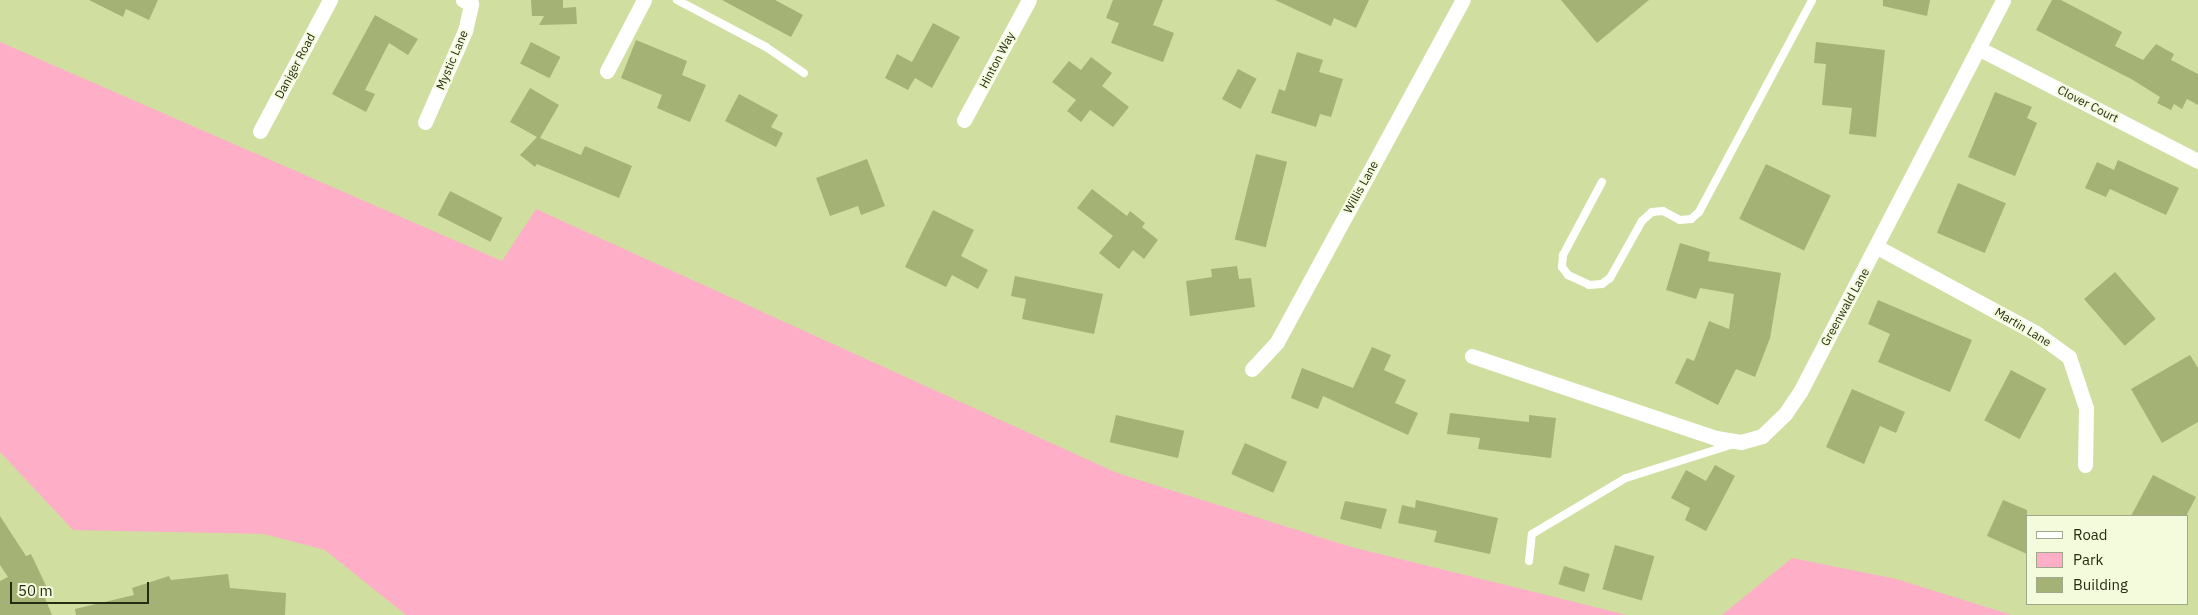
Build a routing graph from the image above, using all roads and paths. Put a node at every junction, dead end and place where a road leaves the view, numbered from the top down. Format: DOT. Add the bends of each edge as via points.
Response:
graph roads {
  1 [pos="330,0"];
  2 [pos="464,0"];
  3 [pos="644,0"];
  4 [pos="677,0"];
  5 [pos="1029,0"];
  6 [pos="1463,0"];
  7 [pos="1812,0"];
  8 [pos="2003,0"];
  9 [pos="1978,48"];
  10 [pos="607,71"];
  11 [pos="804,73"];
  12 [pos="964,120"];
  13 [pos="425,122"];
  14 [pos="260,131"];
  15 [pos="2198,161"];
  16 [pos="1602,182"];
  17 [pos="1877,247"];
  18 [pos="1472,356"];
  19 [pos="1252,369"];
  20 [pos="1741,442"];
  21 [pos="2085,465"];
  22 [pos="1529,561"];
  1 -- 14 [label="street, Daniger Road"];
  2 -- 13 [label="street, Mystic Lane" via="471,4 465,31"];
  3 -- 10 [label="street"];
  4 -- 11 [label="lane" via="766,47"];
  5 -- 12 [label="street, Hinton Way"];
  6 -- 19 [label="street, Willis Lane" via="1276,342"];
  7 -- 16 [label="lane" via="1699,212 1691,219 1680,220 1663,211 1652,212 1642,221 1610,278 1602,284 1589,285 1568,275 1562,267 1563,256"];
  8 -- 9 [label="street, Greenwald Lane"];
  9 -- 15 [label="street, Clover Court"];
  9 -- 17 [label="street, Greenwald Lane"];
  17 -- 20 [label="street, Greenwald Lane" via="1790,406 1762,436"];
  17 -- 21 [label="street, Martin Lane" via="2036,333 2069,357 2086,408"];
  18 -- 20 [label="street, Greenwald Lane" via="1716,438"];
  20 -- 22 [label="lane" via="1626,478 1532,534"];
}
